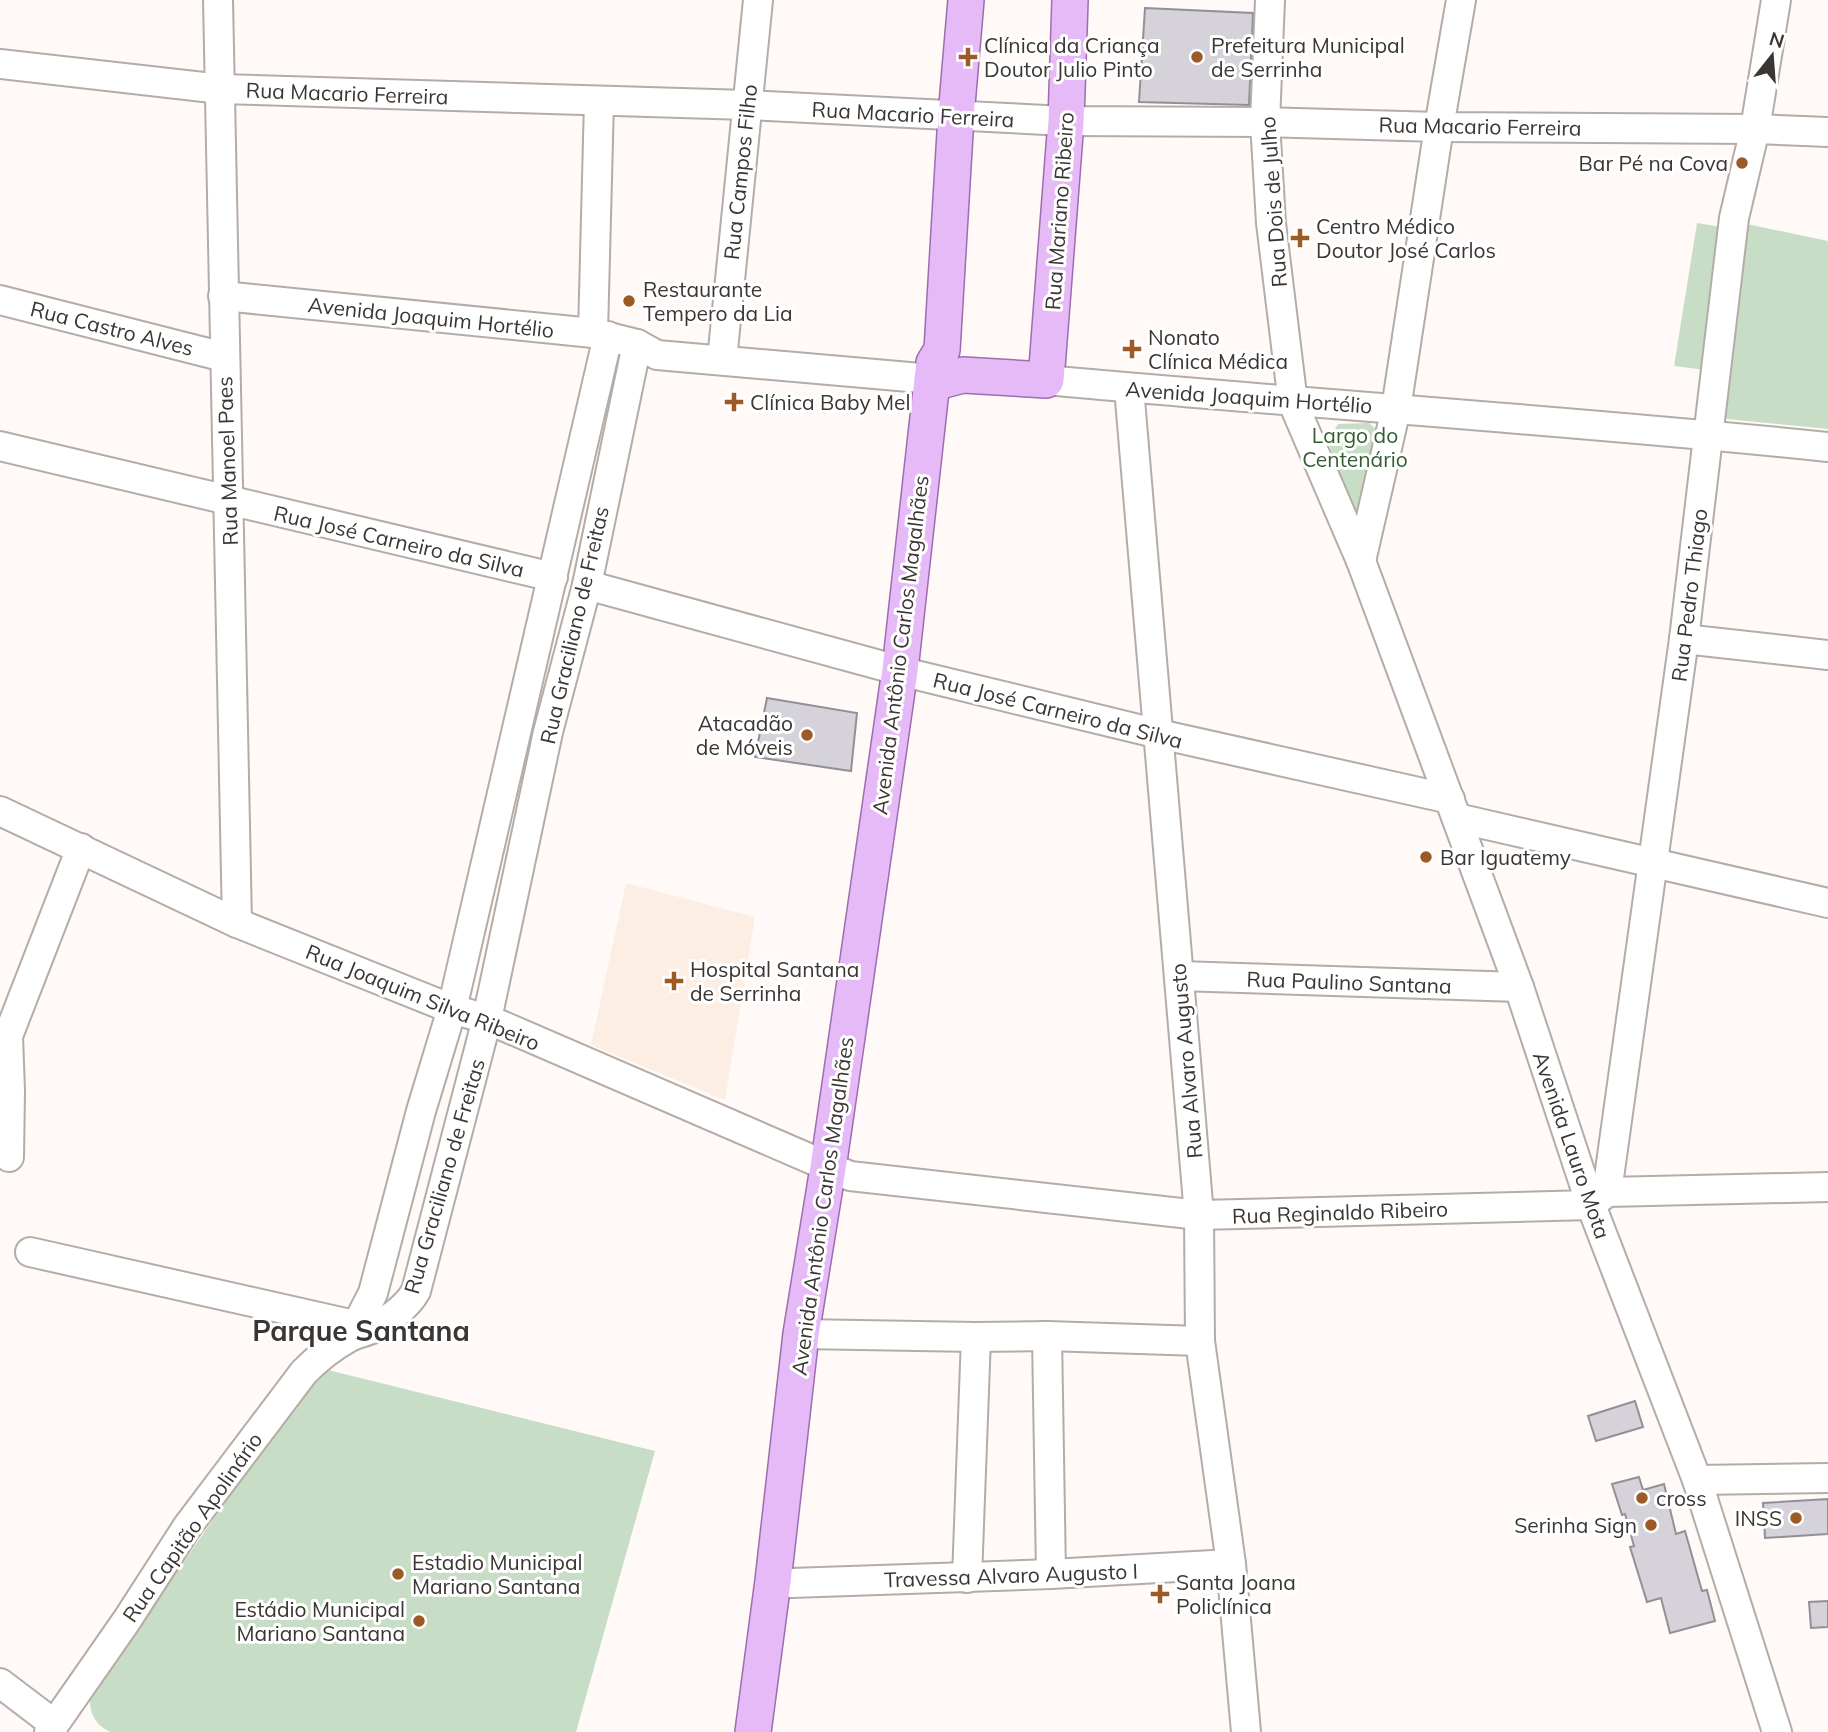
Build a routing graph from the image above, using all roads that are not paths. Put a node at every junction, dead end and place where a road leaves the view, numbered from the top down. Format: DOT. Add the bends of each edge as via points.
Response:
graph roads {
  1 [pos="218,0"];
  2 [pos="758,0"];
  3 [pos="966,0"];
  4 [pos="1070,0"];
  5 [pos="1270,0"];
  6 [pos="1461,0"];
  7 [pos="1776,0"];
  8 [pos="0,64"];
  9 [pos="221,89"];
  10 [pos="599,101"];
  11 [pos="747,105"];
  12 [pos="956,116"];
  13 [pos="1066,121"];
  14 [pos="1265,122"];
  15 [pos="1439,127"];
  16 [pos="1755,130"];
  17 [pos="1828,132"];
  18 [pos="223,296"];
  19 [pos="0,300"];
  20 [pos="601,335"];
  21 [pos="637,345"];
  22 [pos="722,352"];
  23 [pos="224,357"];
  24 [pos="943,369"];
  25 [pos="1046,380"];
  26 [pos="1129,388"];
  27 [pos="1293,403"];
  28 [pos="1396,409"];
  29 [pos="1707,435"];
  30 [pos="0,446"];
  31 [pos="1828,447"];
  32 [pos="229,502"];
  33 [pos="1361,561"];
  34 [pos="553,577"];
  35 [pos="587,584"];
  36 [pos="1685,639"];
  37 [pos="1828,655"];
  38 [pos="908,673"];
  39 [pos="1159,734"];
  40 [pos="1454,809"];
  41 [pos="0,810"];
  42 [pos="81,848"];
  43 [pos="1652,862"];
  44 [pos="1828,903"];
  45 [pos="237,923"];
  46 [pos="1180,976"];
  47 [pos="1519,987"];
  48 [pos="452,1009"];
  49 [pos="487,1019"];
  50 [pos="4,1035"];
  51 [pos="9,1157"];
  52 [pos="839,1172"];
  53 [pos="1828,1186"];
  54 [pos="1599,1198"];
  55 [pos="1199,1215"];
  56 [pos="30,1252"];
  57 [pos="360,1330"];
  58 [pos="811,1334"];
  59 [pos="1047,1336"];
  60 [pos="976,1337"];
  61 [pos="1200,1341"];
  62 [pos="1828,1478"];
  63 [pos="1697,1480"];
  64 [pos="1231,1564"];
  65 [pos="1051,1574"];
  66 [pos="967,1578"];
  67 [pos="782,1582"];
  68 [pos="769,1676"];
  69 [pos="0,1683"];
  70 [pos="52,1728"];
  71 [pos="752,1732"];
  72 [pos="770,1732"];
  73 [pos="1235,1732"];
  74 [pos="1246,1732"];
  75 [pos="1777,1732"];
  1 -- 9 [label="street, Rua Manoel Paes"];
  2 -- 11 [label="street, Rua Campos Filho"];
  3 -- 12 [label="main road, Avenida Antônio Carlos Magalhães"];
  4 -- 13 [label="main road, Rua Mariano Ribeiro"];
  5 -- 14 [label="street, Rua Dois de Julho"];
  6 -- 15 [label="street"];
  7 -- 16 [label="street, Rua Pedro Thiago"];
  8 -- 9 [label="street, Rua Macario Ferreira"];
  9 -- 10 [label="street, Rua Macario Ferreira"];
  9 -- 18 [label="street, Rua Manoel Paes"];
  10 -- 11 [label="street, Rua Macario Ferreira"];
  10 -- 20 [label="street, Rua Graciliano de Freitas"];
  11 -- 12 [label="street, Rua Macario Ferreira"];
  11 -- 22 [label="street, Rua Campos Filho"];
  12 -- 13 [label="street, Rua Macario Ferreira"];
  12 -- 24 [label="main road, Avenida Antônio Carlos Magalhães"];
  13 -- 14 [label="street, Rua Macario Ferreira"];
  13 -- 25 [label="main road, Rua Mariano Ribeiro"];
  14 -- 15 [label="street, Rua Macario Ferreira"];
  14 -- 27 [label="street, Rua Dois de Julho"];
  15 -- 16 [label="street, Rua Macario Ferreira"];
  15 -- 28 [label="street"];
  16 -- 17 [label="street, Rua Macario Ferreira"];
  16 -- 29 [label="street, Rua Pedro Thiago" via="1734,218"];
  18 -- 20 [label="street, Avenida Joaquim Hortélio"];
  18 -- 23 [label="street, Rua Manoel Paes"];
  19 -- 23 [label="street, Rua Castro Alves"];
  20 -- 21 [label="street, Avenida Joaquim Hortélio"];
  20 -- 34 [label="street, Rua Graciliano de Freitas"];
  21 -- 22 [label="street, Avenida Joaquim Hortélio" via="659,339"];
  21 -- 35 [label="street, Rua Graciliano de Freitas"];
  22 -- 24 [label="street, Avenida Joaquim Hortélio"];
  23 -- 32 [label="street, Rua Manoel Paes"];
  24 -- 25 [label="main road, Avenida Joaquim Hortélio"];
  24 -- 38 [label="main road, Avenida Antônio Carlos Magalhães"];
  25 -- 26 [label="street, Avenida Joaquim Hortélio"];
  26 -- 27 [label="street, Avenida Joaquim Hortélio"];
  26 -- 39 [label="street, Rua Alvaro Augusto"];
  27 -- 28 [label="street, Avenida Joaquim Hortélio"];
  27 -- 33 [label="street, Avenida Lauro Mota"];
  28 -- 29 [label="street, Avenida Joaquim Hortélio"];
  28 -- 33 [label="street"];
  29 -- 31 [label="street, Avenida Joaquim Hortélio"];
  29 -- 36 [label="street, Rua Pedro Thiago"];
  30 -- 32 [label="street, Rua José Carneiro da Silva"];
  32 -- 34 [label="street, Rua José Carneiro da Silva"];
  32 -- 45 [label="street, Rua Manoel Paes"];
  33 -- 40 [label="street, Avenida Lauro Mota"];
  34 -- 48 [label="street, Rua Graciliano de Freitas"];
  35 -- 38 [label="street, Rua José Carneiro da Silva"];
  35 -- 49 [label="street, Rua Graciliano de Freitas" via="548,732"];
  36 -- 37 [label="street"];
  36 -- 43 [label="street, Rua Pedro Thiago"];
  38 -- 39 [label="street, Rua José Carneiro da Silva"];
  38 -- 52 [label="main road, Avenida Antônio Carlos Magalhães"];
  39 -- 40 [label="street, Rua José Carneiro da Silva"];
  39 -- 46 [label="street, Rua Alvaro Augusto"];
  40 -- 43 [label="street, Rua José Carneiro da Silva"];
  40 -- 47 [label="street, Avenida Lauro Mota"];
  41 -- 42 [label="street, Rua Joaquim Silva Ribeiro"];
  42 -- 45 [label="street, Rua Joaquim Silva Ribeiro"];
  42 -- 50 [label="street"];
  43 -- 44 [label="street, Rua José Carneiro da Silva"];
  43 -- 54 [label="street, Rua Pedro Thiago"];
  45 -- 48 [label="street, Rua Joaquim Silva Ribeiro"];
  46 -- 47 [label="street, Rua Paulino Santana"];
  46 -- 55 [label="street, Rua Alvaro Augusto"];
  47 -- 54 [label="street, Avenida Lauro Mota"];
  48 -- 49 [label="street, Rua Joaquim Silva Ribeiro"];
  48 -- 57 [label="street, Rua Graciliano de Freitas"];
  49 -- 52 [label="street, Rua Joaquim Silva Ribeiro"];
  49 -- 57 [label="street, Rua Graciliano de Freitas" via="416,1291 410,1302"];
  50 -- 51 [label="street" via="10,1091"];
  52 -- 55 [label="street, Rua Reginaldo Ribeiro"];
  52 -- 58 [label="main road, Avenida Antônio Carlos Magalhães"];
  53 -- 54 [label="street, Rua Reginaldo Ribeiro"];
  54 -- 55 [label="street, Rua Reginaldo Ribeiro"];
  54 -- 63 [label="street, Avenida Lauro Mota"];
  55 -- 61 [label="street, Rua Alvaro Augusto"];
  56 -- 57 [label="street"];
  57 -- 70 [label="street, Rua Capitão Apolinário" via="318,1357 304,1372 187,1527"];
  58 -- 60 [label="street"];
  58 -- 67 [label="main road, Avenida Antônio Carlos Magalhães"];
  59 -- 60 [label="street"];
  59 -- 61 [label="street"];
  59 -- 65 [label="street"];
  60 -- 66 [label="street"];
  61 -- 64 [label="street, Rua Alvaro Augusto"];
  62 -- 63 [label="street"];
  63 -- 75 [label="street, Avenida Lauro Mota"];
  64 -- 65 [label="street, Travessa Alvaro Augusto I"];
  64 -- 74 [label="street, Rua Alvaro Augusto"];
  65 -- 66 [label="street, Travessa Alvaro Augusto I"];
  66 -- 67 [label="street, Travessa Alvaro Augusto I"];
  67 -- 68 [label="main road, Avenida Antônio Carlos Magalhães"];
  68 -- 71 [label="main road, Avenida Antônio Carlos Magalhães"];
  68 -- 72 [label="main road, Avenida Antônio Carlos Magalhães"];
  69 -- 70 [label="street"];
  73 -- 74 [label="street"];
}
